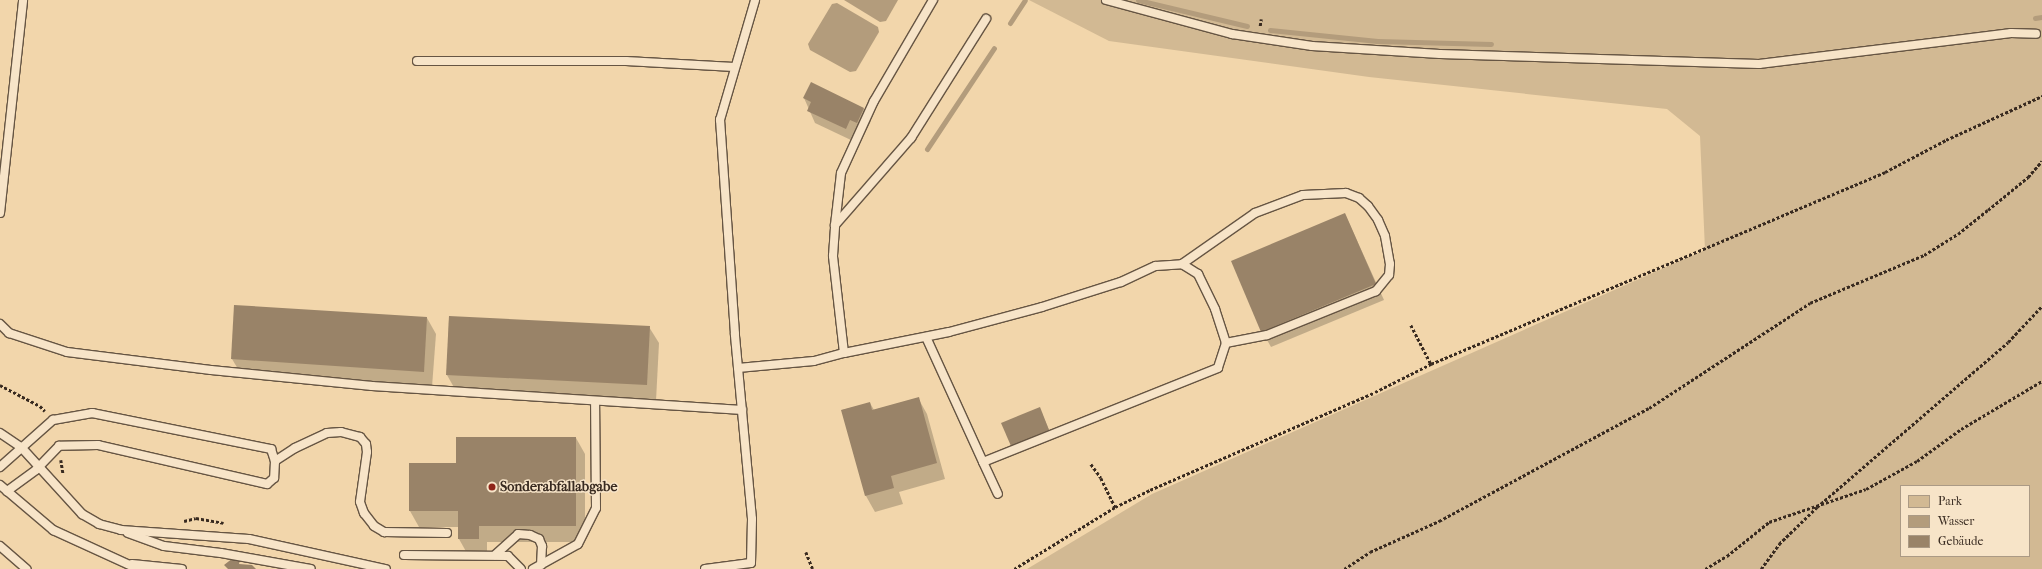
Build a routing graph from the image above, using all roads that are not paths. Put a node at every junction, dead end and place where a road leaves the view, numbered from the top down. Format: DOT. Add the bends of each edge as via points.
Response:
graph roads {
  1 [pos="23,0"];
  2 [pos="755,0"];
  3 [pos="933,0"];
  4 [pos="1106,0"];
  5 [pos="986,19"];
  6 [pos="2036,34"];
  7 [pos="417,61"];
  8 [pos="734,67"];
  9 [pos="0,213"];
  10 [pos="835,225"];
  11 [pos="1182,264"];
  12 [pos="0,324"];
  13 [pos="926,337"];
  14 [pos="1226,343"];
  15 [pos="844,353"];
  16 [pos="738,368"];
  17 [pos="595,402"];
  18 [pos="742,410"];
  19 [pos="0,433"];
  20 [pos="20,447"];
  21 [pos="276,462"];
  22 [pos="983,462"];
  23 [pos="40,465"];
  24 [pos="0,467"];
  25 [pos="0,485"];
  26 [pos="7,491"];
  27 [pos="998,494"];
  28 [pos="121,530"];
  29 [pos="447,533"];
  30 [pos="0,546"];
  31 [pos="404,555"];
  32 [pos="495,555"];
  33 [pos="124,564"];
  34 [pos="541,565"];
  35 [pos="26,569"];
  36 [pos="138,569"];
  37 [pos="182,569"];
  38 [pos="311,569"];
  39 [pos="386,569"];
  40 [pos="521,569"];
  41 [pos="533,569"];
  42 [pos="705,569"];
  1 -- 9 [label="lane"];
  2 -- 8 [label="lane"];
  3 -- 10 [label="lane" via="874,101 841,173"];
  4 -- 6 [label="lane" via="1153,15 1238,35 1312,46 1440,54 1759,64 2010,33"];
  5 -- 10 [label="lane" via="911,138"];
  7 -- 8 [label="lane" via="626,61"];
  8 -- 16 [label="lane" via="720,120"];
  10 -- 15 [label="lane" via="833,256"];
  11 -- 13 [label="lane" via="1156,266 1121,282 1042,307"];
  11 -- 14 [label="lane" via="1198,274 1216,309"];
  11 -- 14 [label="lane" via="1255,213 1280,201 1303,195 1346,193 1359,198 1378,220 1385,236 1390,264 1389,275 1376,291 1267,335"];
  12 -- 17 [label="lane" via="9,333 67,352 364,386"];
  13 -- 15 [label="lane"];
  13 -- 22 [label="lane"];
  14 -- 22 [label="lane" via="1218,368 1202,376"];
  15 -- 16 [label="lane" via="814,361"];
  16 -- 18 [label="lane"];
  17 -- 18 [label="lane"];
  17 -- 34 [label="lane" via="596,508 578,544"];
  18 -- 42 [label="lane" via="752,519 751,563"];
  19 -- 20 [label="lane"];
  20 -- 21 [label="lane" via="53,420 92,413 271,449"];
  20 -- 23 [label="lane"];
  20 -- 24 [label="lane"];
  21 -- 23 [label="lane" via="274,478 267,484 98,445 59,446"];
  21 -- 29 [label="lane" via="294,448 327,433 341,432 360,437 366,444 360,502 364,513 374,526 384,532"];
  22 -- 27 [label="lane"];
  23 -- 26 [label="lane"];
  23 -- 28 [label="lane" via="82,514 99,524"];
  25 -- 26 [label="lane"];
  26 -- 33 [label="lane" via="53,530"];
  28 -- 38 [label="lane" via="164,546 221,552"];
  28 -- 39 [label="lane" via="249,539"];
  30 -- 35 [label="lane"];
  31 -- 32 [label="lane"];
  32 -- 34 [label="lane" via="518,534 530,535 540,539"];
  32 -- 40 [label="lane" via="508,556"];
  33 -- 36 [label="lane"];
  33 -- 37 [label="lane"];
  34 -- 41 [label="lane"];
}
